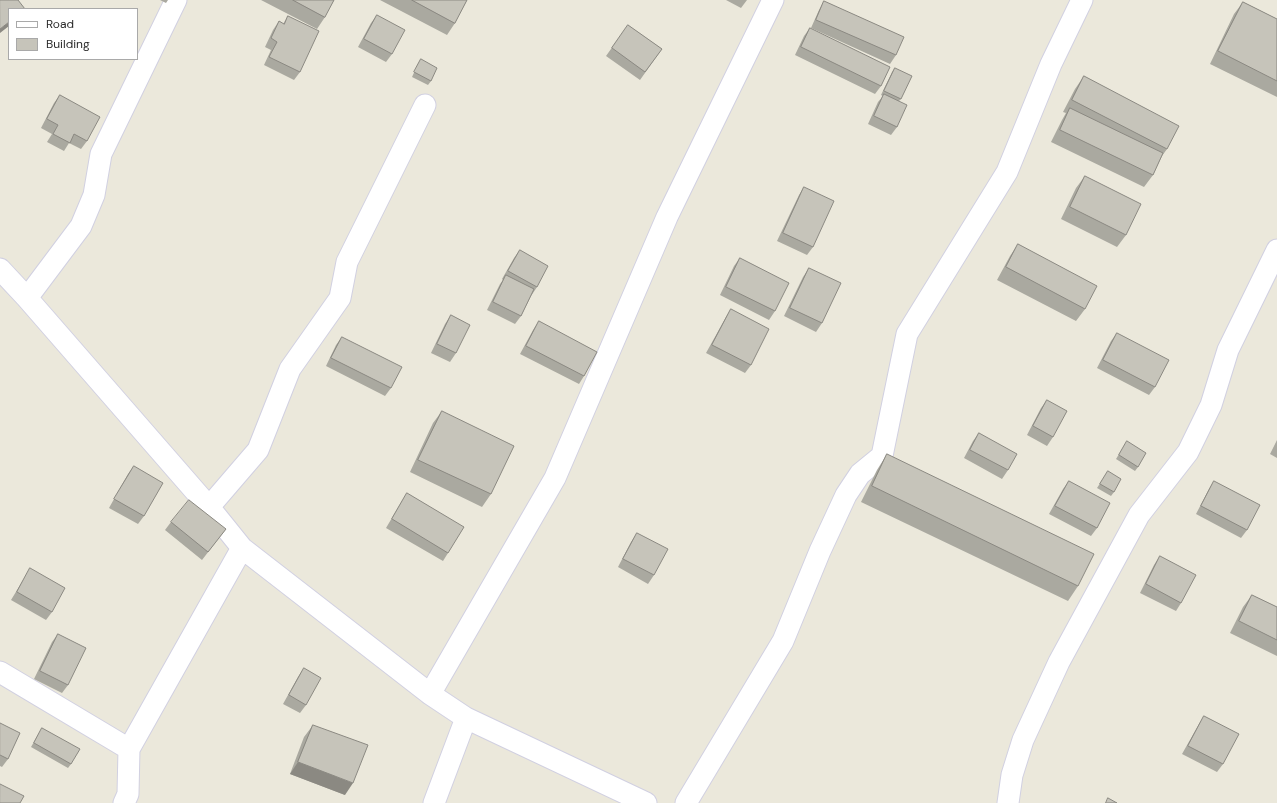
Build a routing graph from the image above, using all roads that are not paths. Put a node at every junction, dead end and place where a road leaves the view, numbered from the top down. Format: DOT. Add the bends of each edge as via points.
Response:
graph roads {
  1 [pos="176,0"];
  2 [pos="773,0"];
  3 [pos="1082,0"];
  4 [pos="425,105"];
  5 [pos="1277,250"];
  6 [pos="0,269"];
  7 [pos="27,298"];
  8 [pos="209,507"];
  9 [pos="242,548"];
  10 [pos="0,672"];
  11 [pos="430,694"];
  12 [pos="466,718"];
  13 [pos="129,749"];
  14 [pos="124,803"];
  15 [pos="434,803"];
  16 [pos="646,803"];
  17 [pos="686,803"];
  18 [pos="1008,803"];
  1 -- 7 [label="street" via="101,154 94,195 81,226"];
  2 -- 11 [label="street" via="667,218 556,478"];
  3 -- 17 [label="street" via="1051,64 1007,172 907,334 882,456 860,474 846,495 783,641"];
  4 -- 8 [label="street" via="347,262 340,298 290,369 258,450"];
  5 -- 18 [label="street" via="1228,350 1211,405 1188,452 1139,515 1059,662 1023,740 1012,775"];
  6 -- 7 [label="street"];
  7 -- 8 [label="street"];
  8 -- 9 [label="street"];
  9 -- 11 [label="street"];
  9 -- 13 [label="street"];
  10 -- 13 [label="street"];
  11 -- 12 [label="street"];
  12 -- 15 [label="street"];
  12 -- 16 [label="street"];
  13 -- 14 [label="street" via="128,794"];
}
